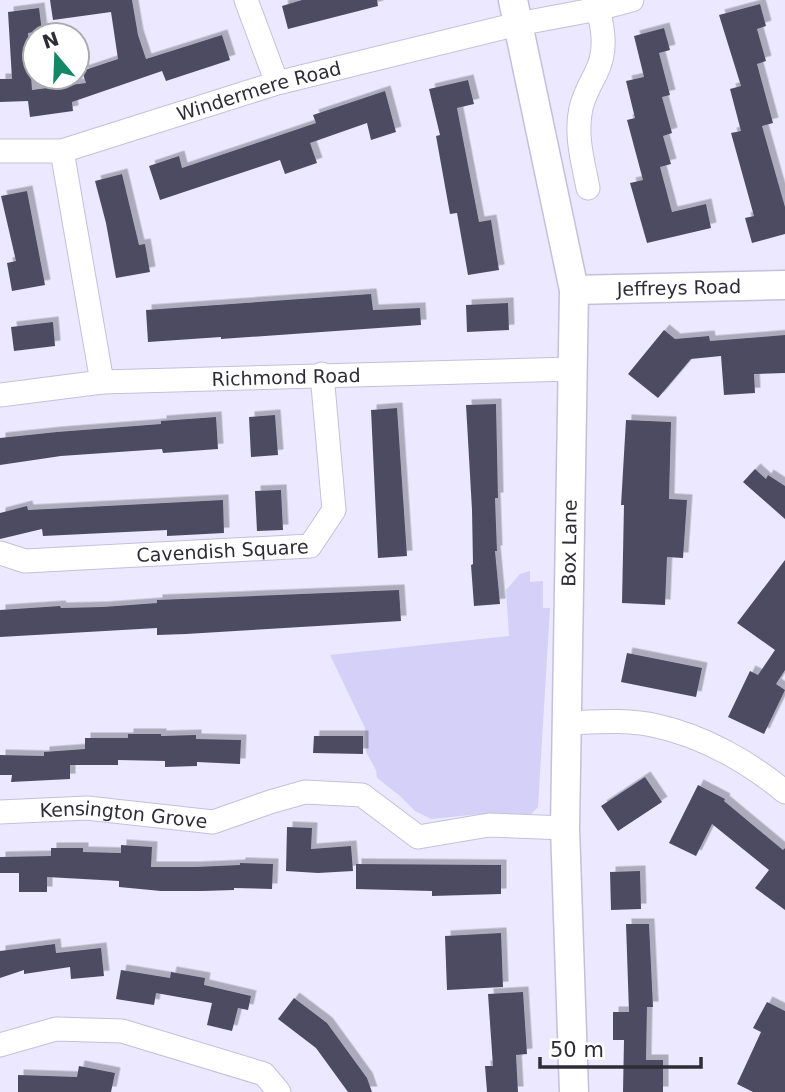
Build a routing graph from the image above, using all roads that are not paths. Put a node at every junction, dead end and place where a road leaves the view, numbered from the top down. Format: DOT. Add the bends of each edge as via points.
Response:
graph roads {
  1 [pos="246,0"];
  2 [pos="632,0"];
  3 [pos="597,5"];
  4 [pos="516,12"];
  5 [pos="277,83"];
  6 [pos="62,151"];
  7 [pos="0,152"];
  8 [pos="588,188"];
  9 [pos="785,285"];
  10 [pos="574,290"];
  11 [pos="572,369"];
  12 [pos="323,374"];
  13 [pos="102,382"];
  14 [pos="0,395"];
  15 [pos="0,553"];
  16 [pos="565,723"];
  17 [pos="781,781"];
  18 [pos="0,812"];
  19 [pos="565,828"];
  20 [pos="0,1045"];
  21 [pos="279,1092"];
  22 [pos="574,1092"];
  1 -- 5 [label="street"];
  2 -- 3 [label="street, Windermere Road"];
  3 -- 4 [label="street, Windermere Road"];
  3 -- 8 [label="street" via="603,55 587,88 578,134"];
  4 -- 5 [label="street, Windermere Road"];
  4 -- 10 [label="street, Box Lane"];
  5 -- 6 [label="street, Windermere Road"];
  6 -- 7 [label="street, Windermere Road"];
  6 -- 13 [label="street"];
  9 -- 10 [label="street, Jeffreys Road"];
  10 -- 11 [label="street, Box Lane"];
  11 -- 12 [label="street, Richmond Road"];
  11 -- 16 [label="street, Box Lane"];
  12 -- 13 [label="street, Richmond Road"];
  12 -- 15 [label="street, Cavendish Square" via="334,510 310,546 25,561"];
  13 -- 14 [label="street, Richmond Road"];
  16 -- 17 [label="street" via="657,726 723,750"];
  16 -- 19 [label="street, Box Lane"];
  18 -- 19 [label="street, Kensington Grove" via="87,808 213,822 305,792 362,795 418,837 489,825"];
  19 -- 22 [label="street, Box Lane"];
  20 -- 21 [label="street" via="56,1029 122,1031 264,1073"];
}
